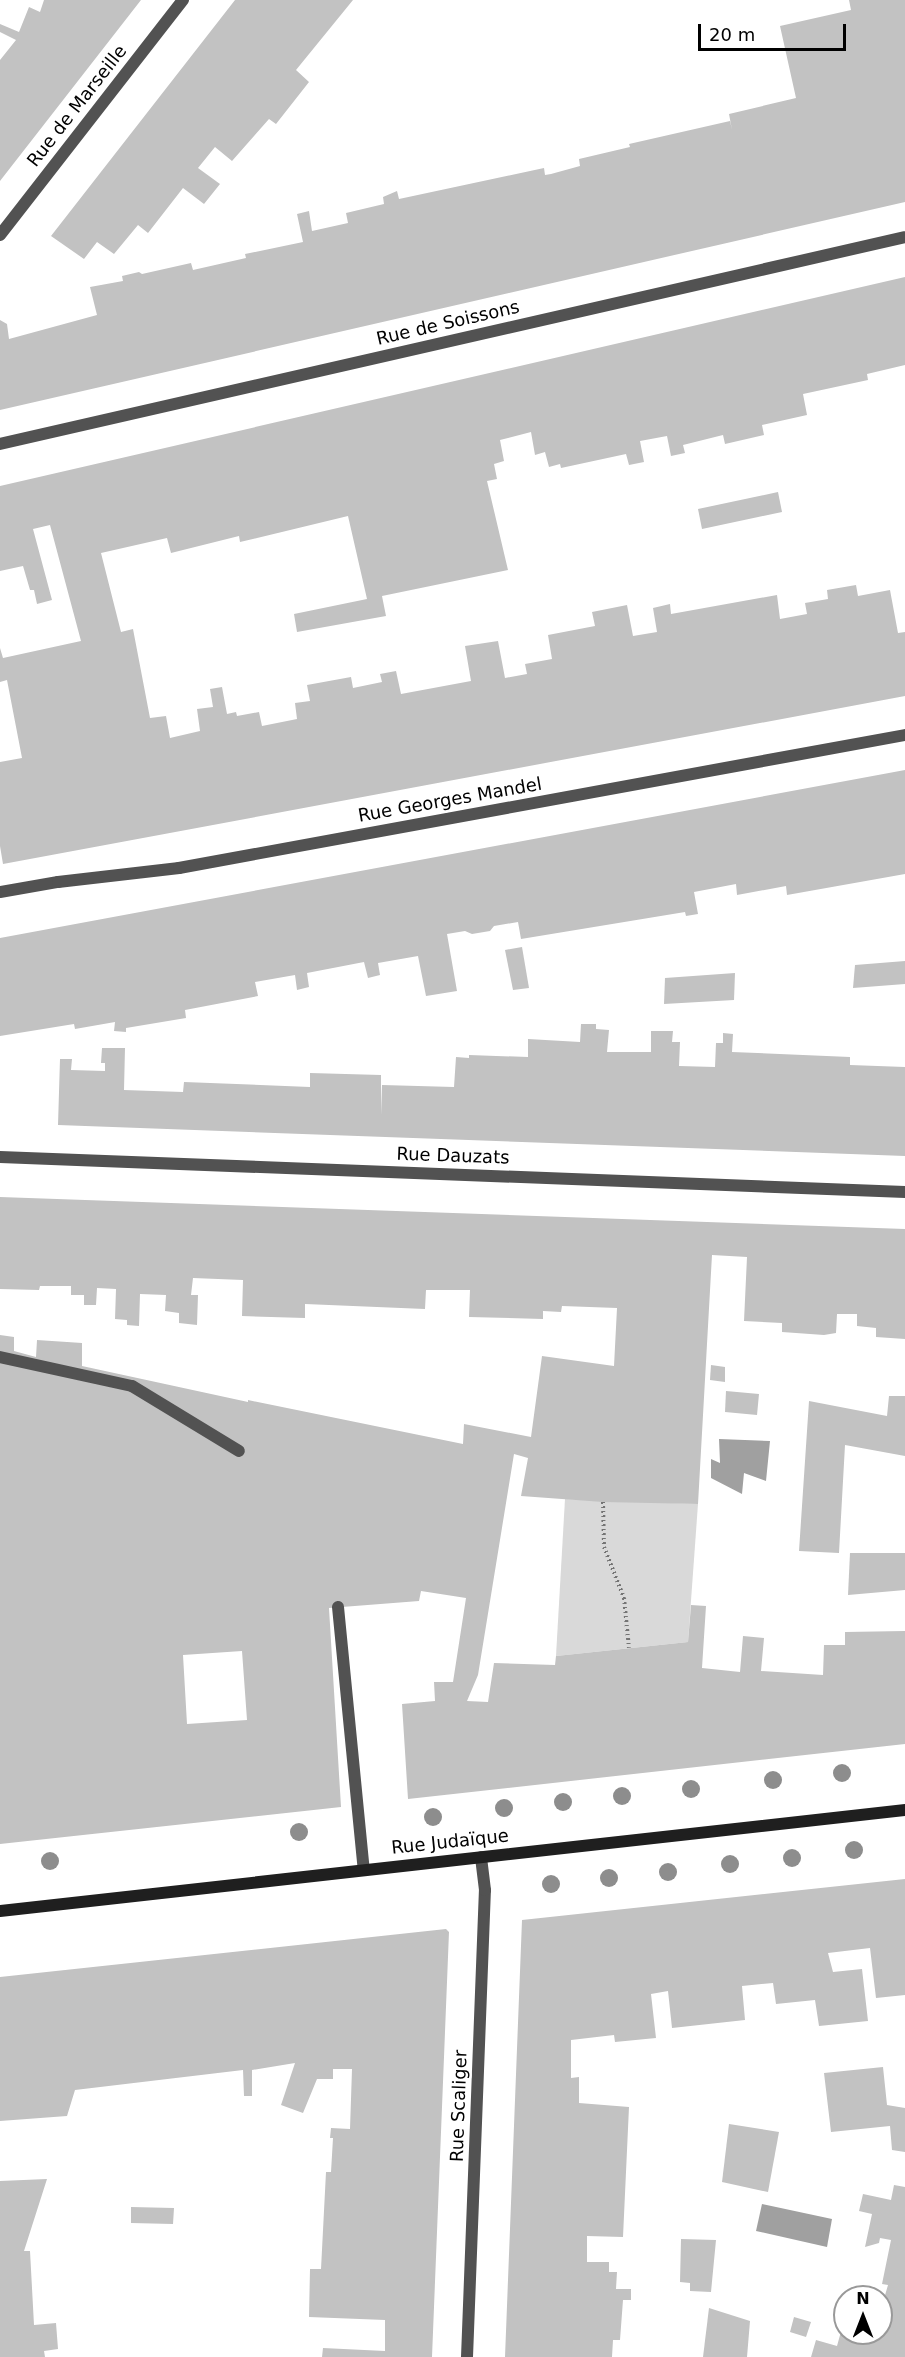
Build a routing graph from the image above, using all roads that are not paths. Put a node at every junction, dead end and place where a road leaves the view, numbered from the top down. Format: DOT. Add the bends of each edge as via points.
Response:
graph roads {
  1 [pos="183,0"];
  2 [pos="0,235"];
  3 [pos="905,237"];
  4 [pos="0,444"];
  5 [pos="905,735"];
  6 [pos="0,892"];
  7 [pos="0,1157"];
  8 [pos="905,1192"];
  9 [pos="0,1357"];
  10 [pos="239,1451"];
  11 [pos="338,1607"];
  12 [pos="905,1810"];
  13 [pos="482,1857"];
  14 [pos="364,1870"];
  15 [pos="0,1911"];
  16 [pos="467,2357"];
  1 -- 2 [label="street, Rue de Marseille"];
  3 -- 4 [label="street, Rue de Soissons"];
  5 -- 6 [label="street, Rue Georges Mandel" via="179,868"];
  7 -- 8 [label="street, Rue Dauzats"];
  9 -- 10 [label="street" via="132,1386"];
  11 -- 14 [label="street"];
  12 -- 13 [label="main road, Rue Judaïque"];
  13 -- 14 [label="main road, Rue Judaïque"];
  13 -- 16 [label="street, Rue Scaliger" via="485,1890"];
  14 -- 15 [label="main road, Rue Judaïque"];
}
